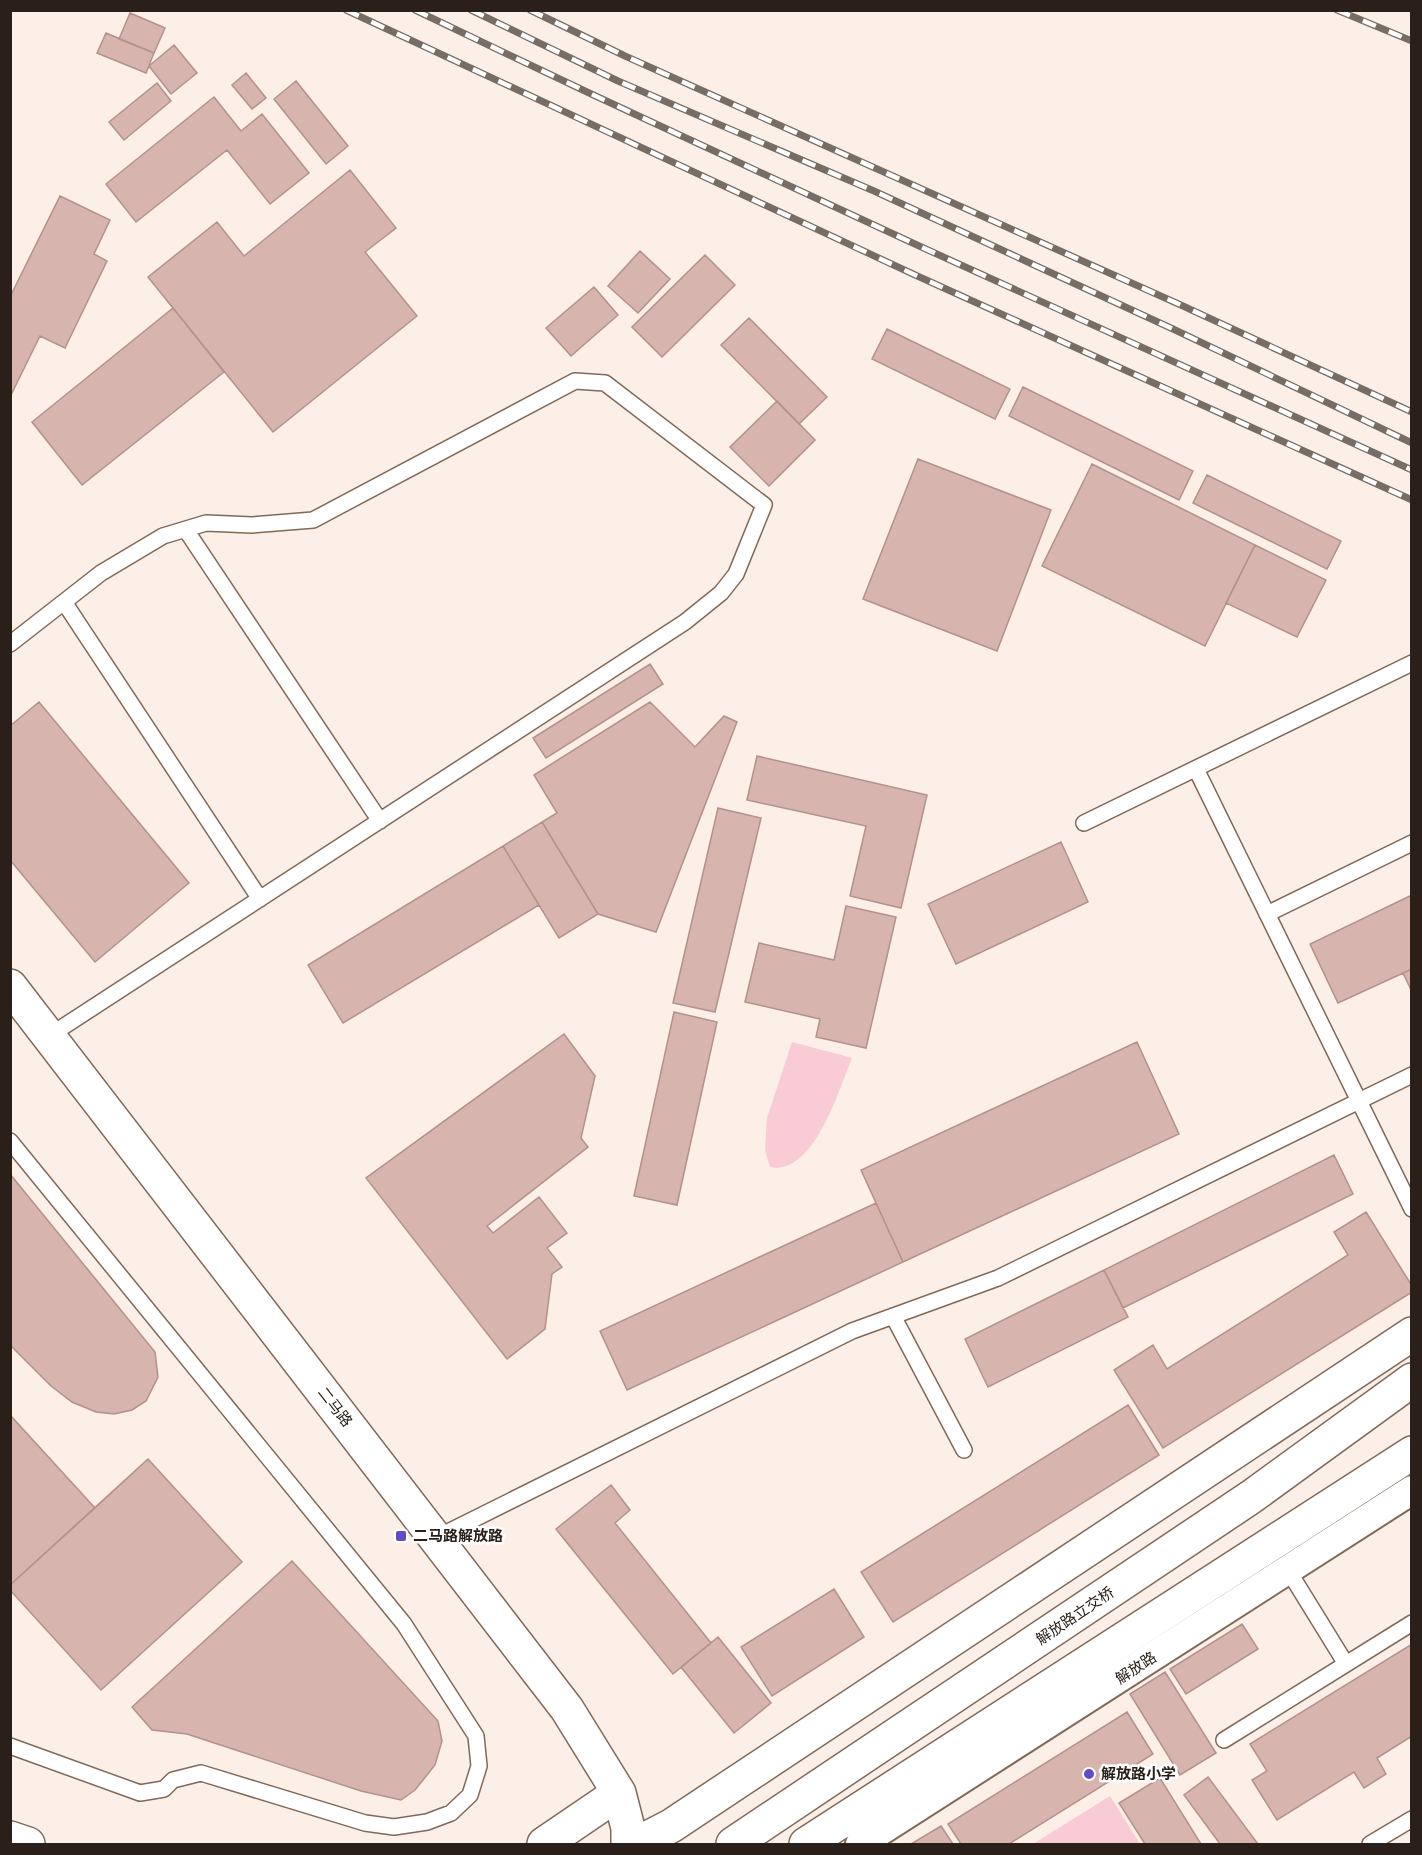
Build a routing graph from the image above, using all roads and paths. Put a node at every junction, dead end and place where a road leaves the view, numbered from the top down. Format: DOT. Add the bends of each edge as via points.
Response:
graph roads {
  1 [pos="186,530"];
  2 [pos="64,602"];
  3 [pos="10,644"];
  4 [pos="1412,663"];
  5 [pos="1196,769"];
  6 [pos="380,821"];
  7 [pos="1084,824"];
  8 [pos="1412,843"];
  9 [pos="260,898"];
  10 [pos="1267,914"];
  11 [pos="10,986"];
  12 [pos="49,1036"];
  13 [pos="1412,1075"];
  14 [pos="1358,1101"];
  15 [pos="10,1141"];
  16 [pos="1412,1209"];
  17 [pos="892,1316"];
  18 [pos="1412,1334"];
  19 [pos="1412,1380"];
  20 [pos="964,1450"];
  21 [pos="1412,1453"];
  22 [pos="1412,1491"];
  23 [pos="436,1538"];
  24 [pos="1288,1570"];
  25 [pos="1412,1623"];
  26 [pos="1346,1664"];
  27 [pos="1224,1740"];
  28 [pos="10,1746"];
  29 [pos="619,1793"];
  30 [pos="1412,1819"];
  31 [pos="10,1838"];
  32 [pos="28,1845"];
  33 [pos="544,1845"];
  34 [pos="628,1845"];
  35 [pos="636,1845"];
  36 [pos="733,1845"];
  37 [pos="806,1845"];
  38 [pos="860,1845"];
  39 [pos="1370,1845"];
  1 -- 2 [label="lane" via="163,536 101,573"];
  1 -- 6 [label="lane"];
  1 -- 6 [label="lane" via="206,524 313,520 575,381 605,383 764,506 736,574 721,593 685,622"];
  2 -- 3 [label="lane"];
  2 -- 9 [label="lane"];
  4 -- 5 [label="lane"];
  5 -- 7 [label="lane"];
  5 -- 10 [label="lane"];
  6 -- 9 [label="lane"];
  8 -- 10 [label="lane"];
  9 -- 12 [label="lane"];
  10 -- 14 [label="lane"];
  11 -- 12 [label="main road, 二马路"];
  12 -- 23 [label="main road, 二马路"];
  13 -- 14 [label="lane"];
  14 -- 16 [label="lane"];
  14 -- 17 [label="lane" via="998,1278"];
  15 -- 28 [label="lane" via="404,1624 476,1736 479,1766 470,1795 451,1813 427,1822 394,1827 201,1773 173,1780 164,1789 140,1793"];
  17 -- 20 [label="lane"];
  17 -- 23 [label="lane" via="852,1331"];
  18 -- 35 [label="main road" via="671,1826"];
  19 -- 36 [label="main road, 解放路立交桥" via="1251,1497"];
  21 -- 37 [label="main road"];
  22 -- 24 [label="street, 解放路"];
  23 -- 29 [label="main road, 二马路" via="567,1709"];
  24 -- 26 [label="lane"];
  24 -- 38 [label="street, 解放路"];
  25 -- 26 [label="lane"];
  26 -- 27 [label="lane"];
  29 -- 33 [label="main road"];
  29 -- 34 [label="main road, 二马路"];
  30 -- 39 [label="lane"];
  31 -- 32 [label="main road"];
}
